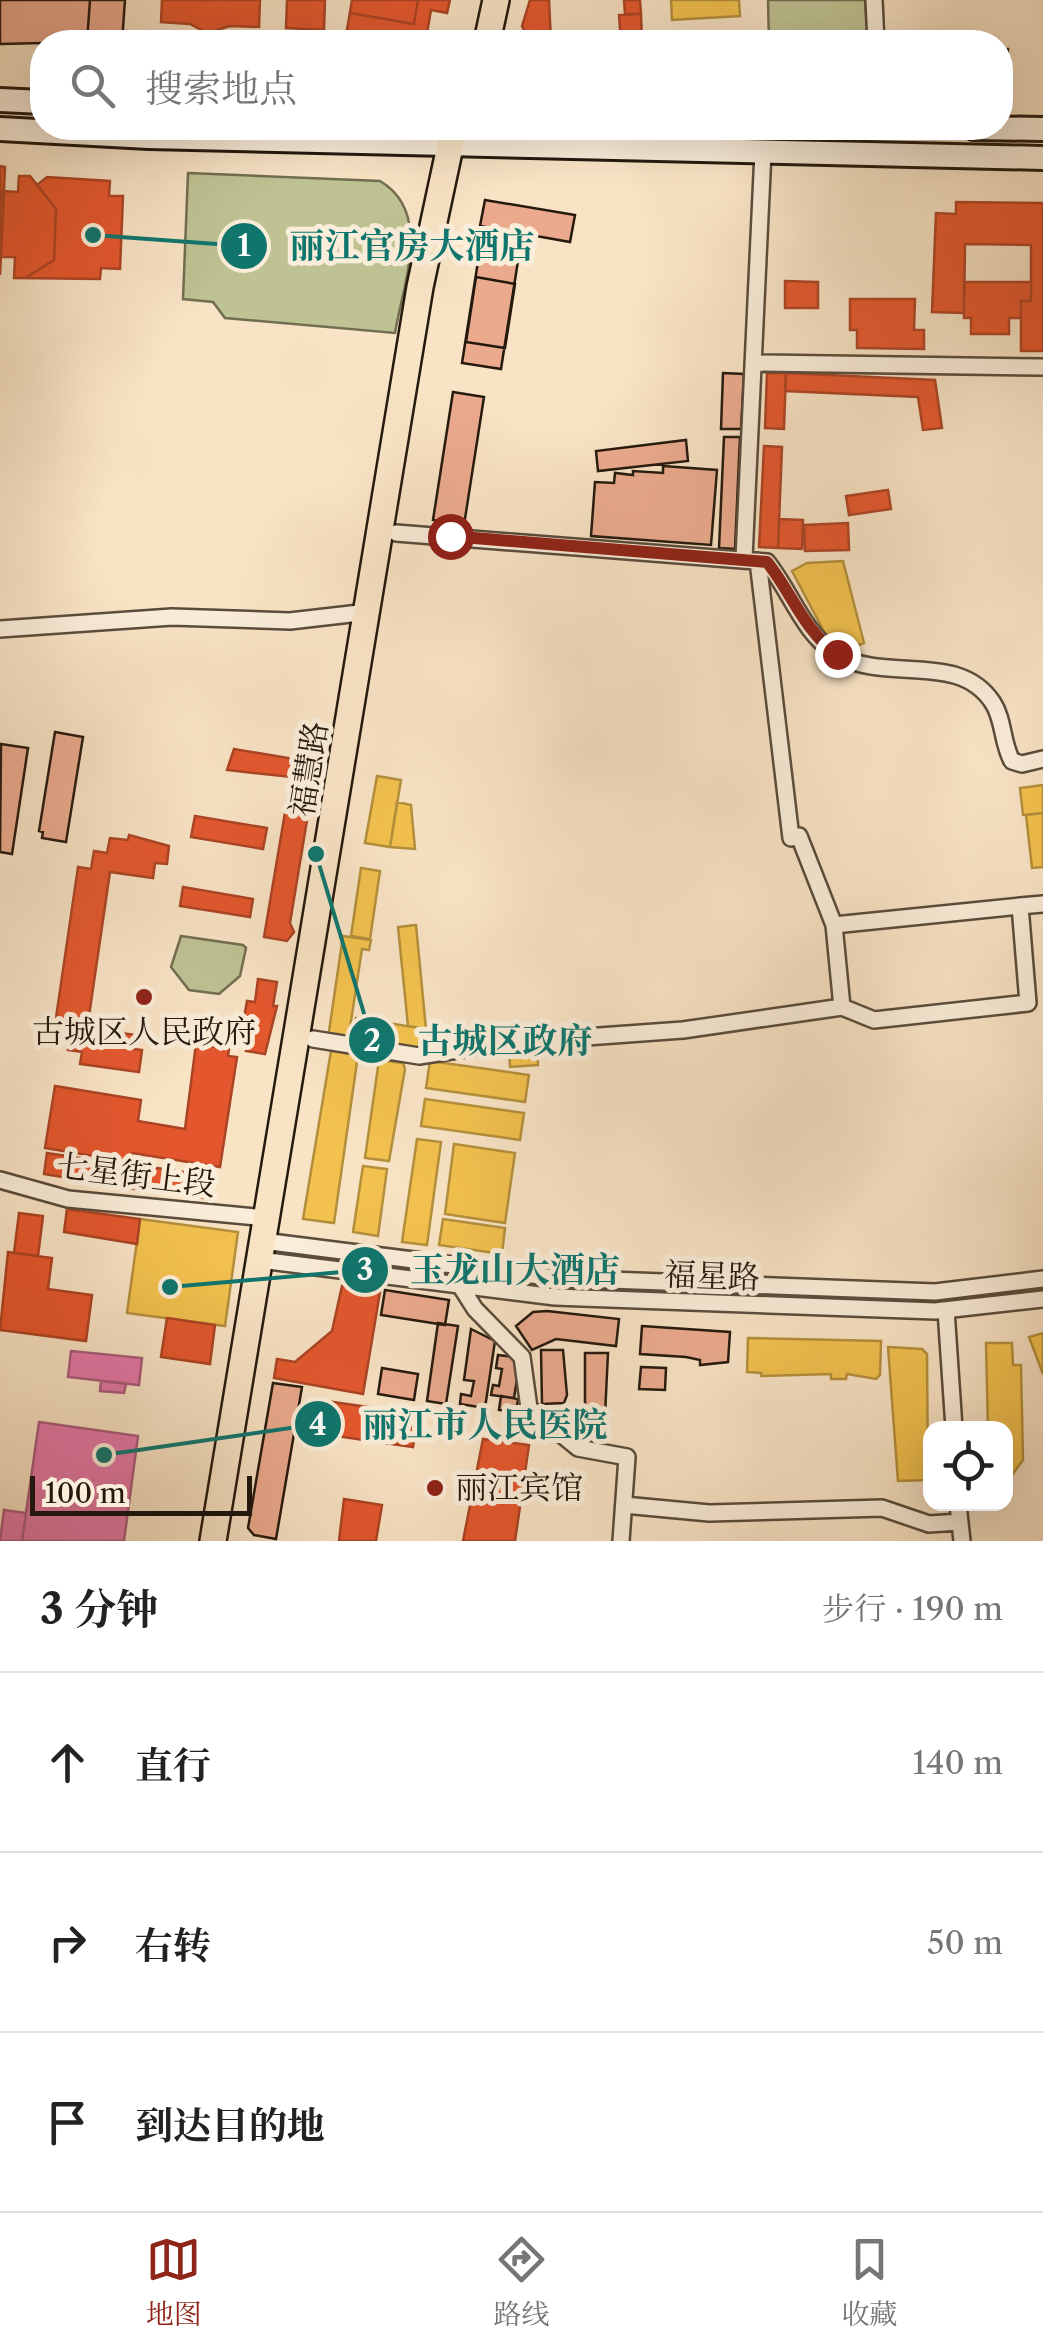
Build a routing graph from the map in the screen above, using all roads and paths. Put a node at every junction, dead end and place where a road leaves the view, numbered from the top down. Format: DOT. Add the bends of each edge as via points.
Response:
graph roads {
  1 [pos="480,0"];
  2 [pos="496,0"];
  3 [pos="874,0"];
  4 [pos="474,30"];
  5 [pos="490,30"];
  6 [pos="875,30"];
  7 [pos="0,100"];
  8 [pos="30,101"];
  9 [pos="0,129"];
  10 [pos="30,129"];
  11 [pos="1013,129"];
  12 [pos="1043,129"];
  13 [pos="459,140"];
  14 [pos="459,140"];
  15 [pos="536,140"];
  16 [pos="762,152"];
  17 [pos="1043,158"];
  18 [pos="753,363"];
  19 [pos="1043,367"];
  20 [pos="396,533"];
  21 [pos="751,559"];
  22 [pos="368,612"];
  23 [pos="0,629"];
  24 [pos="1043,760"];
  25 [pos="1043,904"];
  26 [pos="1020,906"];
  27 [pos="834,924"];
  28 [pos="842,1006"];
  29 [pos="313,1039"];
  30 [pos="0,1180"];
  31 [pos="269,1245"];
  32 [pos="1043,1280"];
  33 [pos="461,1287"];
  34 [pos="1043,1299"];
  35 [pos="946,1310"];
  36 [pos="954,1421"];
  37 [pos="624,1505"];
  38 [pos="959,1511"];
  39 [pos="960,1522"];
  40 [pos="214,1541"];
  41 [pos="229,1541"];
  42 [pos="622,1541"];
  43 [pos="962,1541"];
  1 -- 4 [label="main road"];
  2 -- 5 [label="main road"];
  3 -- 6 [label="street"];
  7 -- 8 [label="main road"];
  9 -- 10 [label="main road"];
  11 -- 12 [label="main road"];
  13 -- 20 [label="main road, 福慧路"];
  14 -- 22 [label="main road, 福慧路" via="420,287"];
  15 -- 16 [label="main road"];
  16 -- 17 [label="main road"];
  16 -- 18 [label="street"];
  18 -- 19 [label="street"];
  18 -- 21 [label="street"];
  20 -- 21 [label="street"];
  20 -- 29 [label="main road, 福慧路"];
  21 -- 24 [label="street" via="767,562 807,628 837,654 874,668 962,674 992,702 1012,761"];
  21 -- 27 [label="street" via="790,838 799,836"];
  22 -- 23 [label="street" via="290,621 172,617"];
  22 -- 31 [label="main road, 福慧路"];
  25 -- 26 [label="street"];
  26 -- 27 [label="street"];
  26 -- 28 [label="street" via="1028,1003 874,1020"];
  27 -- 28 [label="street"];
  28 -- 29 [label="street" via="683,1030 419,1056"];
  29 -- 31 [label="main road, 福慧路"];
  30 -- 31 [label="street, 七星街上段"];
  31 -- 32 [label="street, 福星路" via="556,1278 935,1292"];
  31 -- 33 [label="street, 福星路"];
  31 -- 40 [label="main road, 福慧路"];
  31 -- 41 [label="main road, 福慧路"];
  33 -- 35 [label="street, 福星路" via="555,1297"];
  33 -- 37 [label="street" via="522,1357 529,1408 578,1448 628,1457"];
  34 -- 35 [label="street, 福星路"];
  35 -- 36 [label="street"];
  37 -- 39 [label="street" via="710,1513 882,1508 929,1524"];
  37 -- 42 [label="street"];
  38 -- 39 [label="street"];
  39 -- 43 [label="street"];
}
